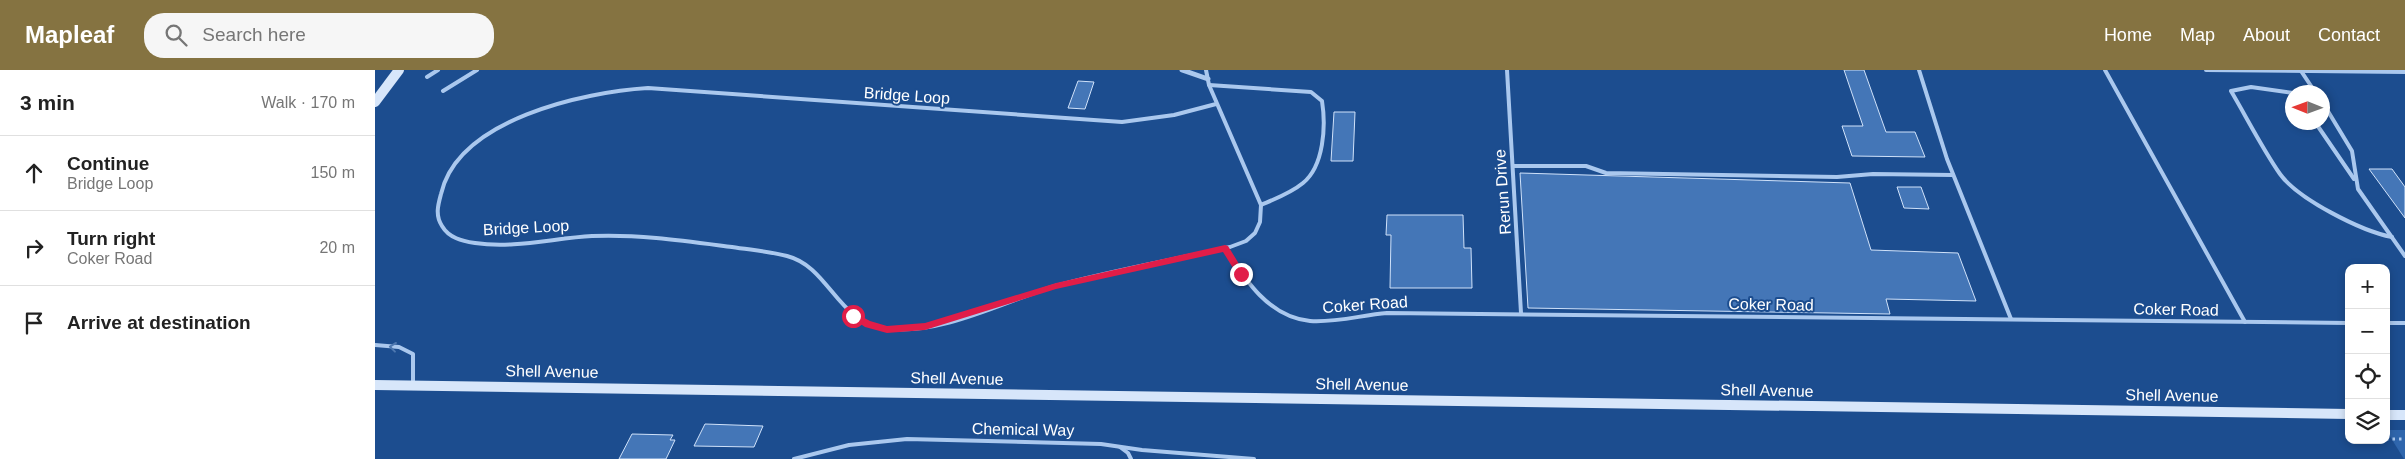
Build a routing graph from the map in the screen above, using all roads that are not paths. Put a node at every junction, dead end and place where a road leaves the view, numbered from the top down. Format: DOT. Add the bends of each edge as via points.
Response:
graph roads {
  1 [pos="399,70"];
  2 [pos="438,70"];
  3 [pos="477,70"];
  4 [pos="1182,70"];
  5 [pos="1206,70"];
  6 [pos="1507,70"];
  7 [pos="1919,70"];
  8 [pos="2105,70"];
  9 [pos="2206,70"];
  10 [pos="2301,70"];
  11 [pos="2405,72"];
  12 [pos="427,77"];
  13 [pos="1207,79"];
  14 [pos="1209,85"];
  15 [pos="2311,85"];
  16 [pos="2285,91"];
  17 [pos="443,92"];
  18 [pos="375,102"];
  19 [pos="1217,104"];
  20 [pos="2330,115"];
  21 [pos="2320,130"];
  22 [pos="1513,166"];
  23 [pos="1953,175"];
  24 [pos="2355,181"];
  25 [pos="1261,205"];
  26 [pos="2392,237"];
  27 [pos="1225,248"];
  28 [pos="2405,256"];
  29 [pos="1521,313"];
  30 [pos="2011,319"];
  31 [pos="2245,322"];
  32 [pos="2345,323"];
  33 [pos="2390,323"];
  34 [pos="2405,323"];
  35 [pos="375,345"];
  36 [pos="375,385"];
  37 [pos="413,385"];
  38 [pos="2345,414"];
  39 [pos="2390,415"];
  40 [pos="2405,415"];
  41 [pos="1118,446"];
  42 [pos="794,459"];
  43 [pos="1131,459"];
  44 [pos="1254,459"];
  1 -- 18 [label="street"];
  2 -- 12 [label="lane"];
  3 -- 17 [label="lane"];
  4 -- 13 [label="street"];
  5 -- 13 [label="lane"];
  6 -- 22 [label="lane, Rerun Drive"];
  7 -- 23 [label="lane"];
  8 -- 31 [label="lane"];
  9 -- 10 [label="lane"];
  10 -- 11 [label="lane"];
  10 -- 15 [label="lane"];
  13 -- 14 [label="lane"];
  14 -- 19 [label="lane"];
  14 -- 25 [label="lane" via="1311,92 1322,101 1320,158 1312,176 1295,190"];
  16 -- 26 [label="lane" via="2237,87 2231,91 2281,175 2301,195 2354,224"];
  19 -- 25 [label="lane"];
  19 -- 27 [label="lane, Bridge Loop" via="1174,115 1122,122 648,88 614,90 538,109 474,145 459,158 443,183 437,199 437,215 444,230 456,239 477,243 613,236 789,256 816,272 853,316 887,329 946,322 1056,286"];
  20 -- 24 [label="lane" via="2352,151"];
  21 -- 24 [label="lane"];
  22 -- 23 [label="lane" via="1586,166 1606,173 1837,177"];
  22 -- 29 [label="lane, Rerun Drive"];
  23 -- 30 [label="lane"];
  24 -- 26 [label="lane"];
  25 -- 27 [label="lane, Bridge Loop" via="1257,232 1245,242"];
  26 -- 28 [label="lane"];
  27 -- 29 [label="lane, Coker Road" via="1258,295 1292,317 1310,321 1387,312"];
  29 -- 30 [label="lane, Coker Road"];
  30 -- 31 [label="lane, Coker Road"];
  31 -- 32 [label="lane, Coker Road"];
  33 -- 34 [label="lane"];
  37 -- 35 [label="lane, one-way" via="413,354 399,347"];
  36 -- 37 [label="street, Shell Avenue"];
  37 -- 38 [label="street, Shell Avenue"];
  39 -- 40 [label="street"];
  41 -- 42 [label="lane, Chemical Way" via="907,439 833,448"];
  41 -- 43 [label="lane"];
  41 -- 44 [label="lane, Chemical Way"];
}
